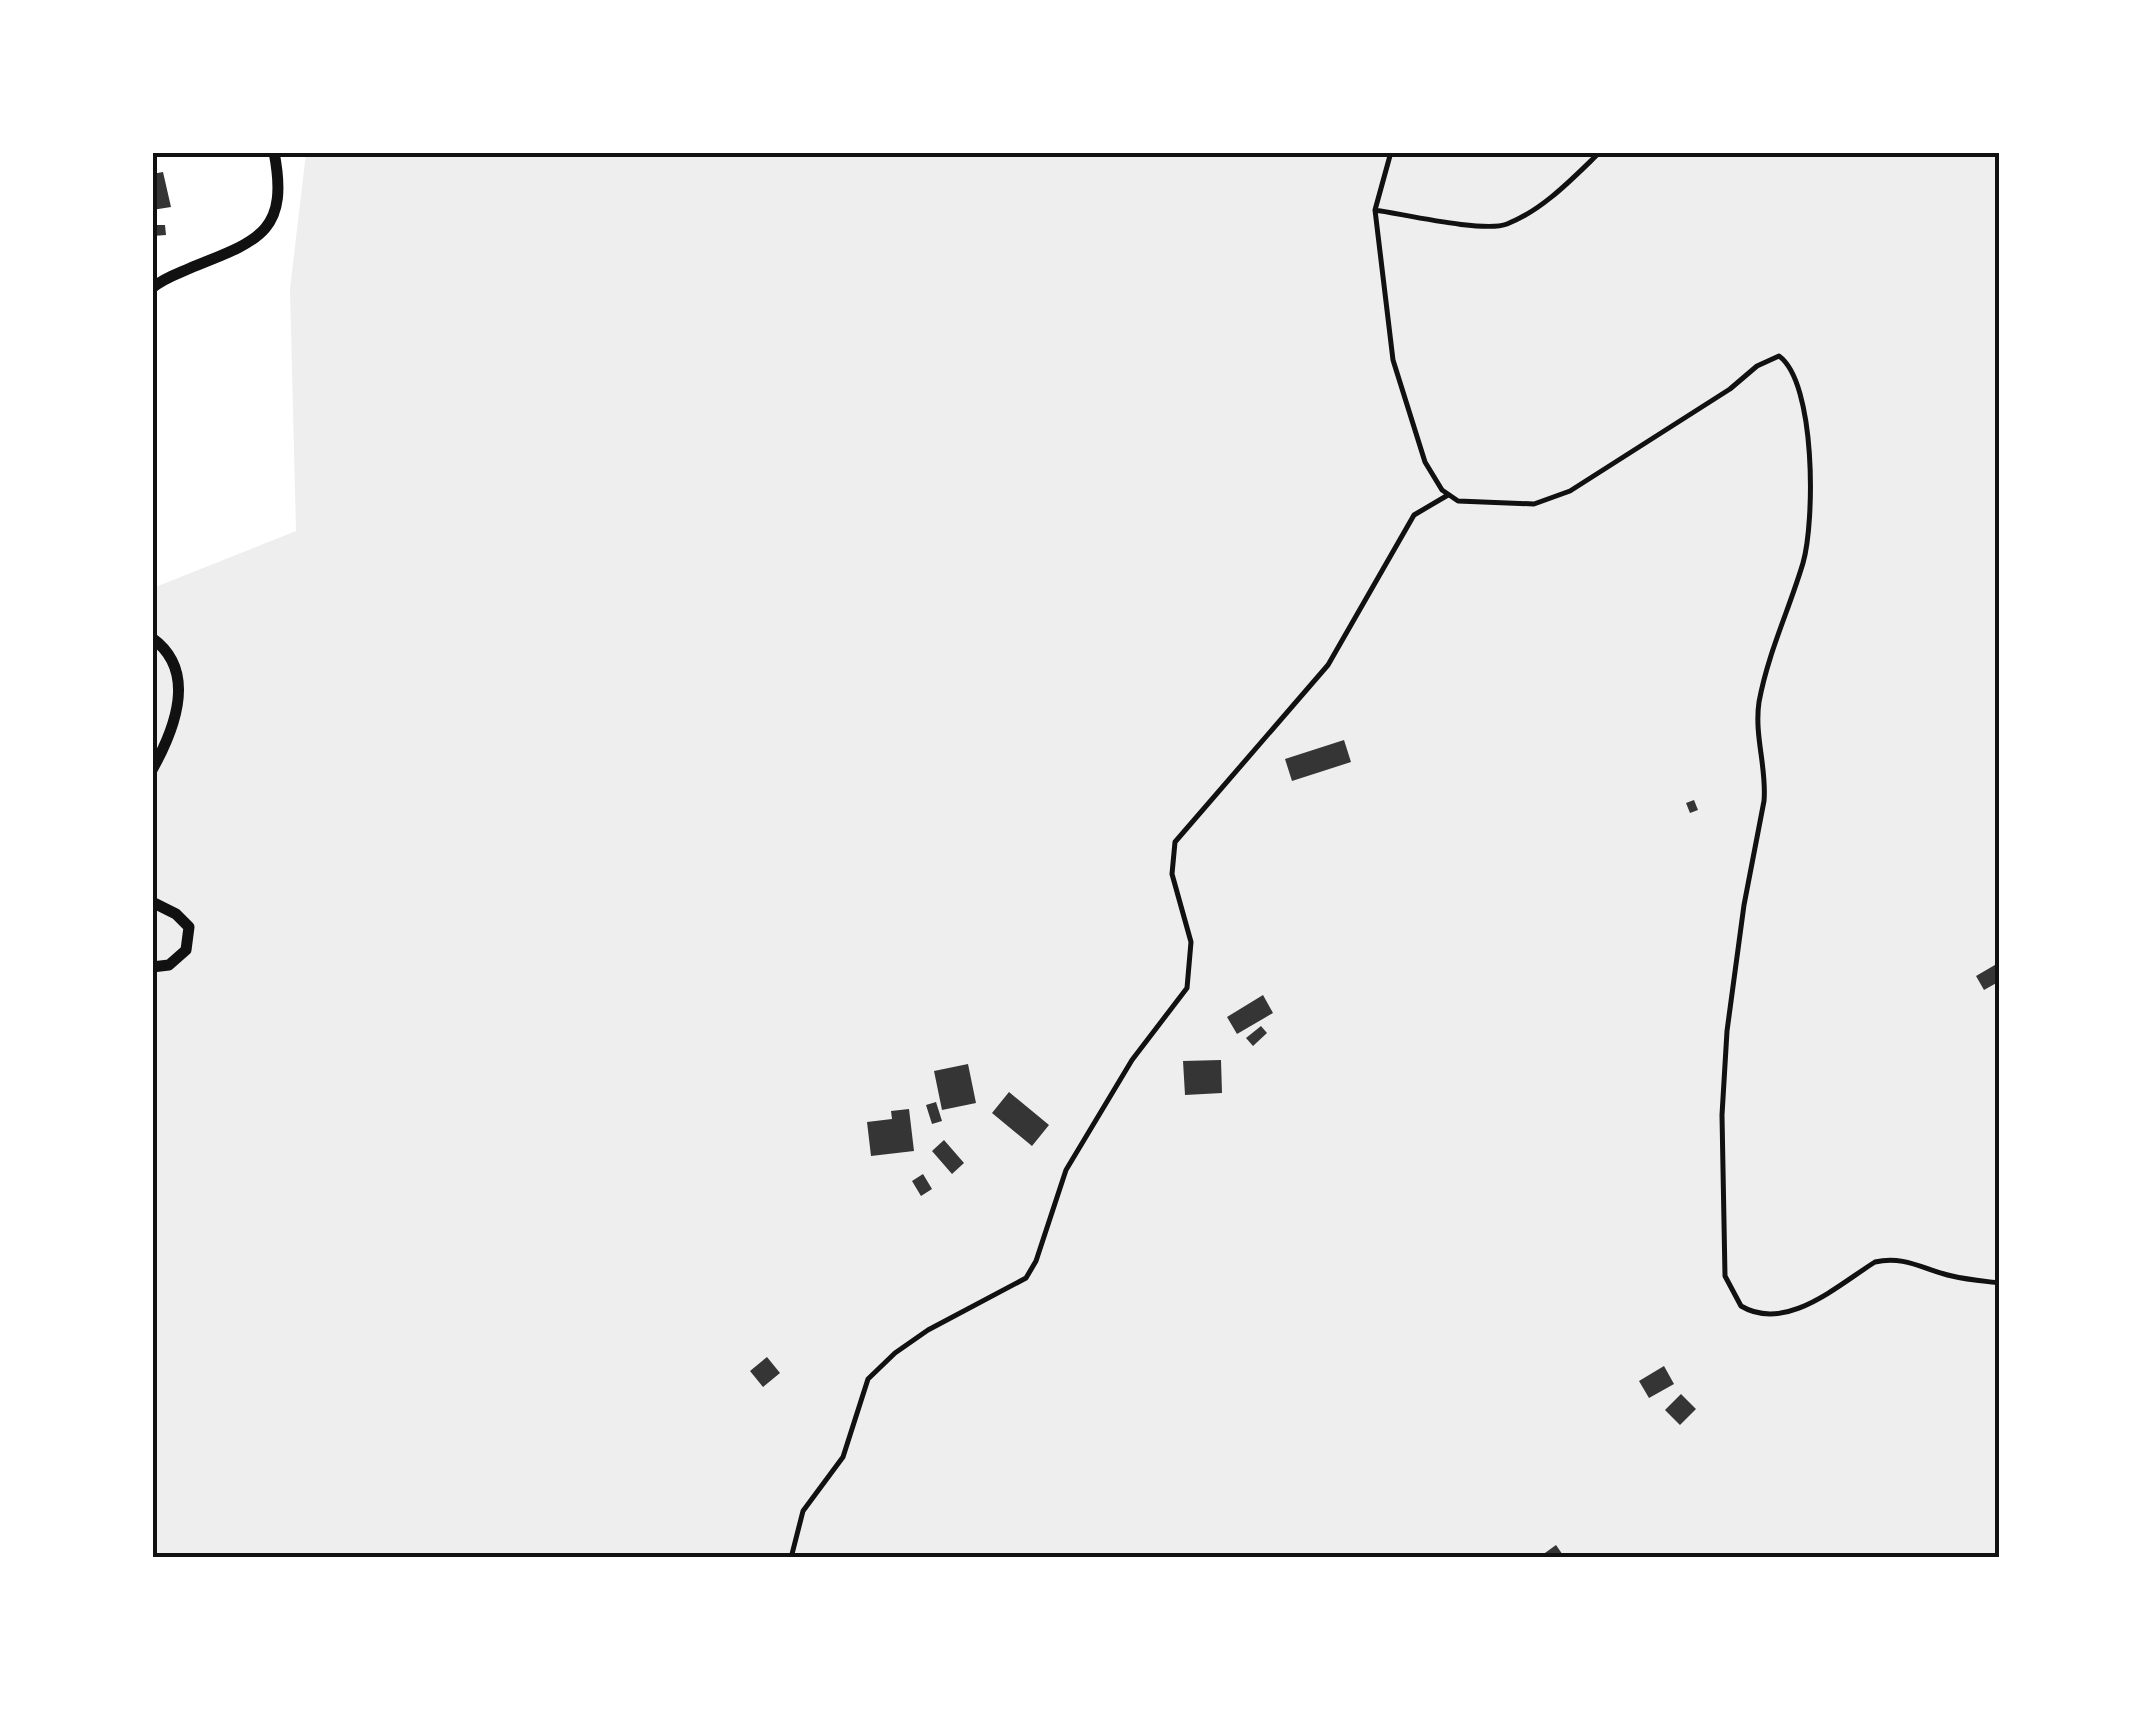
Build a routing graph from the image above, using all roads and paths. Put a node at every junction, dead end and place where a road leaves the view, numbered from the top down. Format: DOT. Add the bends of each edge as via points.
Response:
graph roads {
  1 [pos="274,152"];
  2 [pos="1392,152"];
  3 [pos="1600,152"];
  4 [pos="1375,210"];
  5 [pos="152,288"];
  6 [pos="1449,494"];
  7 [pos="152,638"];
  8 [pos="152,770"];
  9 [pos="152,902"];
  10 [pos="152,967"];
  11 [pos="2000,1283"];
  12 [pos="791,1558"];
  1 -- 5 [label="street" via="278,211 265,231"];
  2 -- 4 [label="lane"];
  3 -- 4 [label="lane" via="1505,226"];
  4 -- 6 [label="lane" via="1393,360 1425,462"];
  6 -- 11 [label="lane" via="1473,504 1534,504 1570,491 1769,359 1779,356 1789,364 1806,422 1808,526 1804,561 1769,658 1758,711 1766,782 1732,976 1725,1059 1725,1276 1741,1306 1770,1316 1888,1259"];
  6 -- 12 [label="lane" via="1414,515 1328,665 1175,842 1172,874 1191,942 1187,988 1132,1060 1066,1170 1026,1278 928,1330 876,1369 843,1457 803,1511"];
  7 -- 8 [label="street" via="176,664 181,686 165,748"];
  9 -- 10 [label="street" via="189,927 186,950 169,965"];
}
